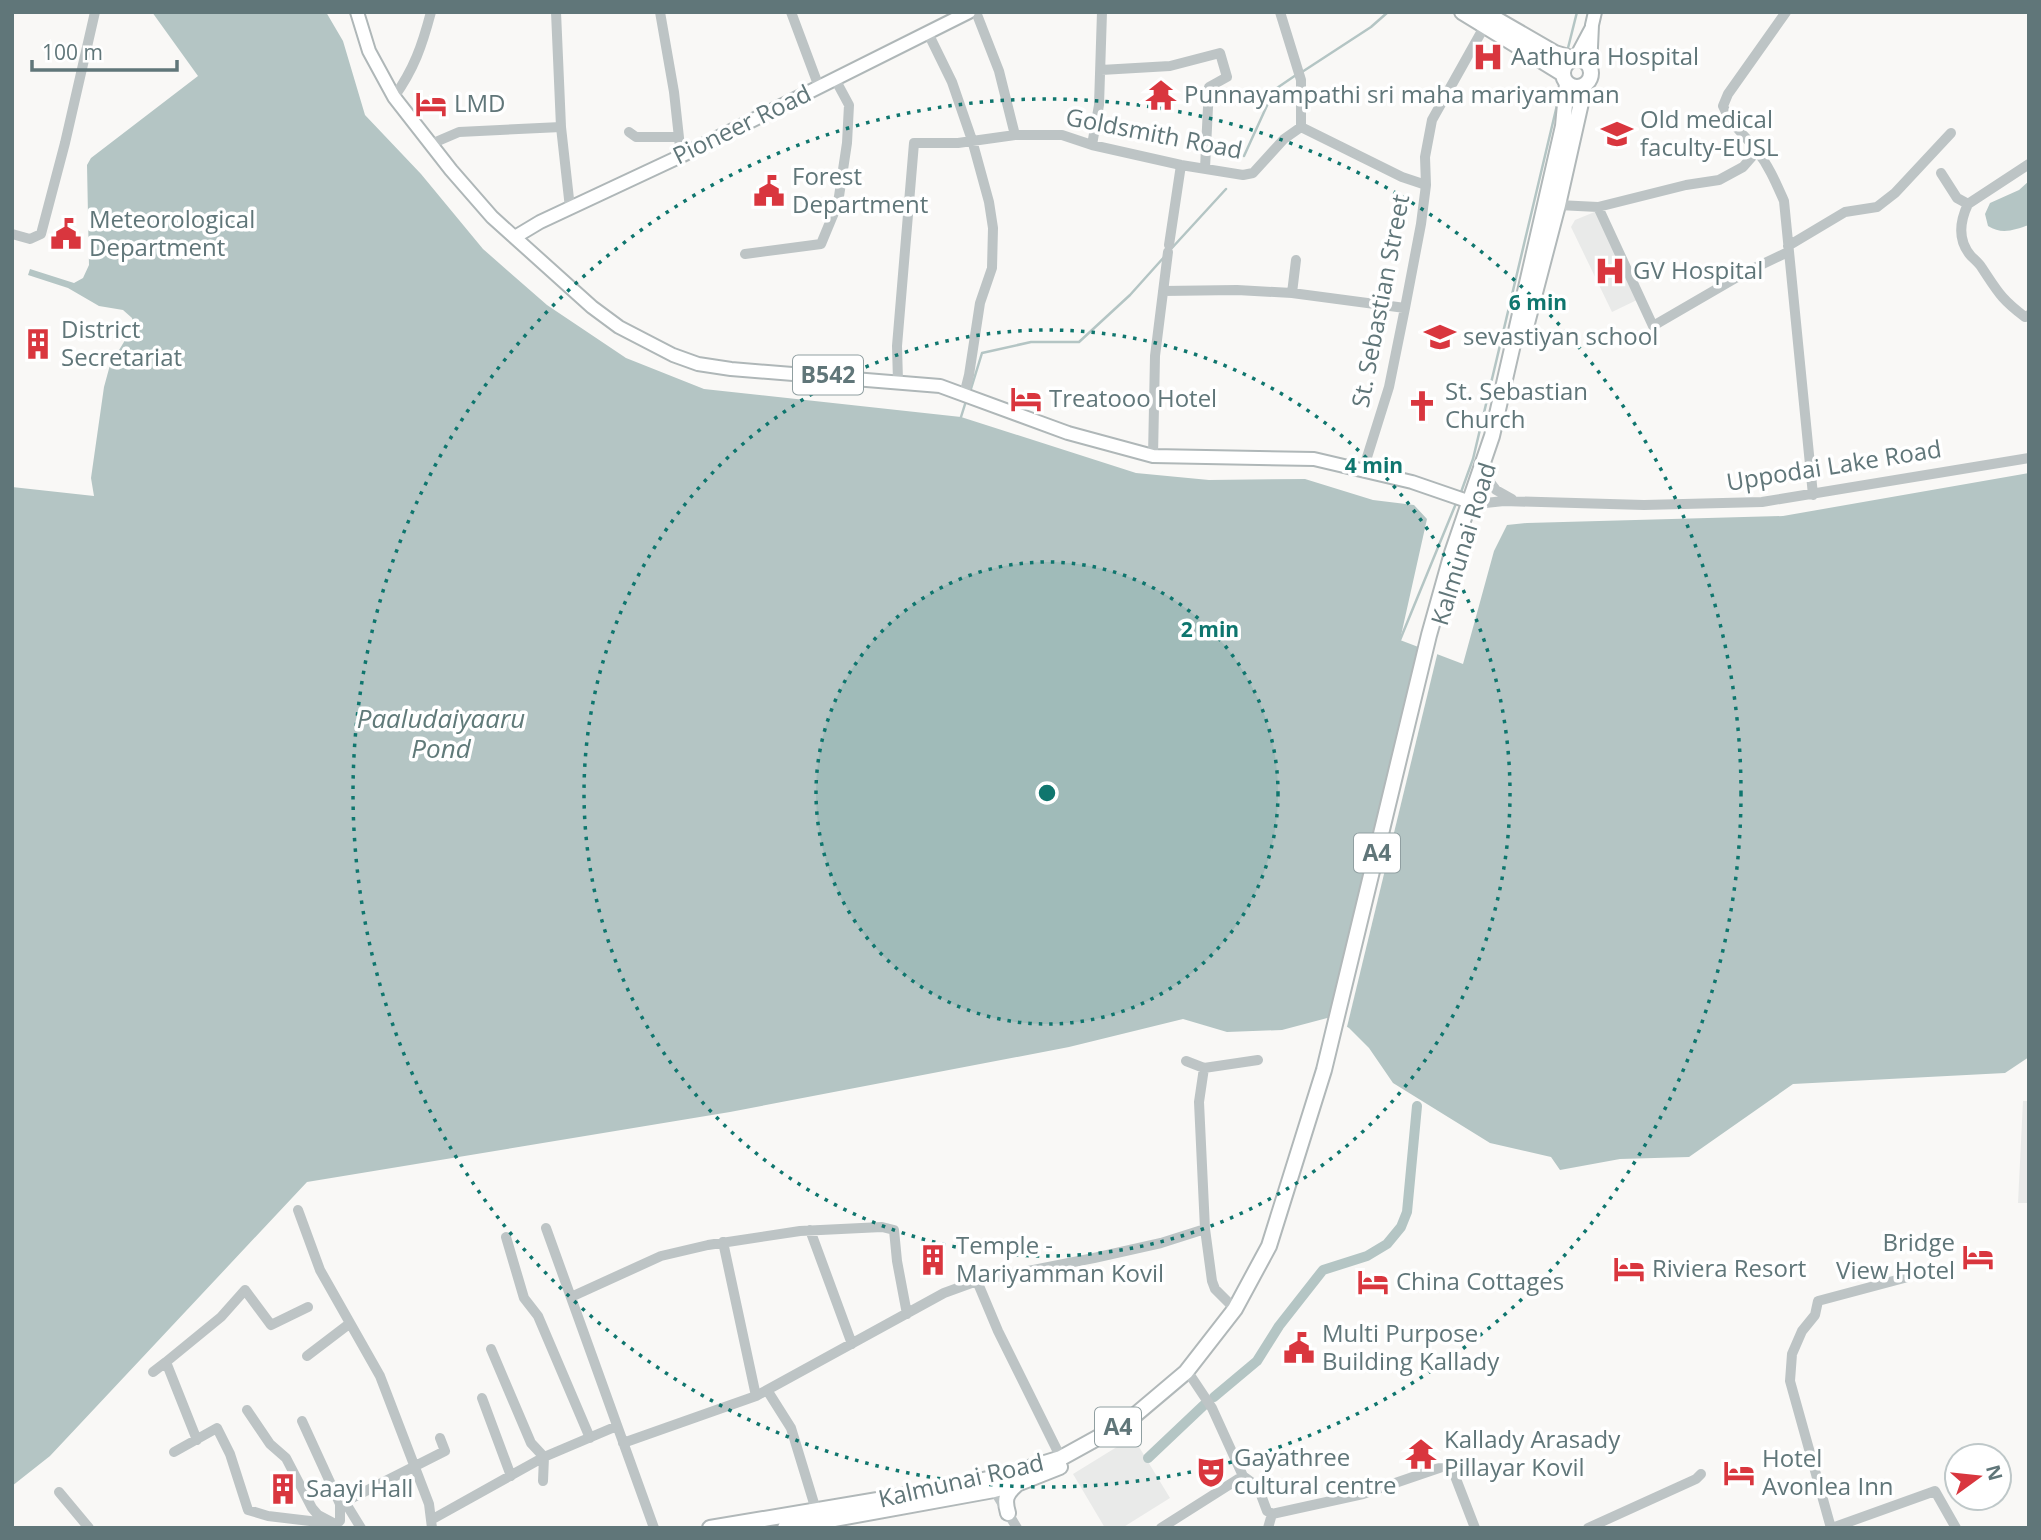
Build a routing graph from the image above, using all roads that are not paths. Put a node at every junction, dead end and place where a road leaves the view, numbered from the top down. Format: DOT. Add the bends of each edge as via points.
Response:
graph roads {
  1 [pos="95,12"];
  2 [pos="357,12"];
  3 [pos="431,12"];
  4 [pos="556,12"];
  5 [pos="660,12"];
  6 [pos="791,12"];
  7 [pos="969,12"];
  8 [pos="976,12"];
  9 [pos="1102,12"];
  10 [pos="1280,12"];
  11 [pos="1462,12"];
  12 [pos="1786,12"];
  13 [pos="1488,17"];
  14 [pos="1594,19"];
  15 [pos="928,33"];
  16 [pos="1575,60"];
  17 [pos="1590,69"];
  18 [pos="1101,70"];
  19 [pos="835,79"];
  20 [pos="1565,79"];
  21 [pos="1585,85"];
  22 [pos="819,87"];
  23 [pos="394,97"];
  24 [pos="561,127"];
  25 [pos="1301,127"];
  26 [pos="629,132"];
  27 [pos="1951,133"];
  28 [pos="1015,135"];
  29 [pos="679,137"];
  30 [pos="972,140"];
  31 [pos="431,144"];
  32 [pos="1093,145"];
  33 [pos="1757,150"];
  34 [pos="681,156"];
  35 [pos="2029,164"];
  36 [pos="1181,165"];
  37 [pos="1205,168"];
  38 [pos="1941,173"];
  39 [pos="1426,185"];
  40 [pos="1968,204"];
  41 [pos="1558,205"];
  42 [pos="1598,207"];
  43 [pos="570,208"];
  44 [pos="12,234"];
  45 [pos="515,237"];
  46 [pos="1788,249"];
  47 [pos="745,254"];
  48 [pos="1296,260"];
  49 [pos="1163,291"];
  50 [pos="1292,293"];
  51 [pos="1405,308"];
  52 [pos="2029,315"];
  53 [pos="898,381"];
  54 [pos="964,395"];
  55 [pos="1153,456"];
  56 [pos="2029,458"];
  57 [pos="1363,470"];
  58 [pos="1486,477"];
  59 [pos="1447,493"];
  60 [pos="1813,495"];
  61 [pos="1519,501"];
  62 [pos="1474,503"];
  63 [pos="1465,519"];
  64 [pos="1432,636"];
  65 [pos="1258,1060"];
  66 [pos="1186,1061"];
  67 [pos="1204,1068"];
  68 [pos="1327,1071"];
  69 [pos="298,1210"];
  70 [pos="546,1228"];
  71 [pos="1205,1228"];
  72 [pos="810,1230"];
  73 [pos="506,1237"];
  74 [pos="723,1242"];
  75 [pos="1908,1277"];
  76 [pos="977,1281"];
  77 [pos="571,1297"];
  78 [pos="308,1307"];
  79 [pos="1235,1309"];
  80 [pos="907,1314"];
  81 [pos="349,1324"];
  82 [pos="852,1344"];
  83 [pos="491,1349"];
  84 [pos="307,1356"];
  85 [pos="166,1362"];
  86 [pos="153,1372"];
  87 [pos="1189,1375"];
  88 [pos="767,1390"];
  89 [pos="756,1396"];
  90 [pos="482,1398"];
  91 [pos="247,1410"];
  92 [pos="302,1421"];
  93 [pos="617,1426"];
  94 [pos="440,1438"];
  95 [pos="590,1438"];
  96 [pos="197,1440"];
  97 [pos="623,1443"];
  98 [pos="174,1452"];
  99 [pos="544,1457"];
  100 [pos="1061,1458"];
  101 [pos="415,1467"];
  102 [pos="1701,1474"];
  103 [pos="511,1476"];
  104 [pos="1243,1476"];
  105 [pos="543,1481"];
  106 [pos="1017,1484"];
  107 [pos="994,1490"];
  108 [pos="59,1492"];
  109 [pos="342,1503"];
  110 [pos="816,1510"];
  111 [pos="1007,1513"];
  112 [pos="1272,1514"];
  113 [pos="288,1523"];
  114 [pos="840,1523"];
  115 [pos="432,1524"];
  116 [pos="336,1526"];
  117 [pos="89,1528"];
  118 [pos="361,1528"];
  119 [pos="654,1528"];
  120 [pos="710,1528"];
  121 [pos="786,1528"];
  122 [pos="1017,1528"];
  123 [pos="1161,1528"];
  124 [pos="1268,1528"];
  125 [pos="1475,1528"];
  126 [pos="1588,1528"];
  127 [pos="1832,1528"];
  128 [pos="1956,1528"];
  1 -- 44 [label="street" via="41,234 30,239"];
  2 -- 23 [label="main road, B542" via="369,51"];
  3 -- 23 [label="street" via="420,54"];
  4 -- 24 [label="street"];
  5 -- 29 [label="street"];
  6 -- 22 [label="street"];
  7 -- 15 [label="main road, Pioneer Road"];
  8 -- 28 [label="street" via="999,71"];
  9 -- 18 [label="street"];
  10 -- 25 [label="street" via="1301,80"];
  11 -- 13 [label="highway"];
  12 -- 33 [label="street" via="1723,106 1727,118"];
  13 -- 16 [label="highway"];
  13 -- 20 [label="highway"];
  13 -- 39 [label="street, St. Sebastian Street" via="1432,120 1425,157"];
  14 -- 16 [label="main road"];
  14 -- 17 [label="main road"];
  15 -- 19 [label="main road, Pioneer Road"];
  15 -- 30 [label="street" via="952,82"];
  16 -- 17 [label="highway" via="1584,61"];
  16 -- 20 [label="highway" via="1566,65"];
  17 -- 21 [label="highway"];
  18 -- 32 [label="street"];
  18 -- 37 [label="street" via="1170,66 1220,53 1227,77 1209,87"];
  19 -- 22 [label="main road, Pioneer Road"];
  19 -- 47 [label="street" via="849,105 847,143 838,203 821,244"];
  20 -- 21 [label="highway" via="1576,87"];
  20 -- 62 [label="highway, Kalmunai Road / A4" via="1563,126"];
  21 -- 41 [label="highway, Kalmunai Road / A4"];
  22 -- 34 [label="main road, Pioneer Road"];
  23 -- 31 [label="main road, B542"];
  24 -- 31 [label="street" via="459,132"];
  24 -- 43 [label="street"];
  25 -- 37 [label="street, Goldsmith Road" via="1253,173"];
  25 -- 39 [label="street"];
  26 -- 29 [label="street" via="636,137"];
  27 -- 46 [label="street" via="1877,207 1846,212"];
  28 -- 30 [label="street, Goldsmith Road"];
  28 -- 32 [label="street, Goldsmith Road" via="1062,135"];
  29 -- 34 [label="street"];
  30 -- 53 [label="street, Goldsmith Road" via="914,144"];
  30 -- 54 [label="street" via="989,202 992,268 980,303"];
  31 -- 45 [label="main road, B542" via="470,194"];
  32 -- 36 [label="street, Goldsmith Road"];
  33 -- 42 [label="street" via="1743,167 1719,180"];
  33 -- 46 [label="street" via="1784,201"];
  34 -- 43 [label="main road, Pioneer Road"];
  35 -- 40 [label="street"];
  36 -- 37 [label="street, Goldsmith Road"];
  36 -- 49 [label="street"];
  38 -- 40 [label="street" via="1957,198"];
  39 -- 51 [label="street, St. Sebastian Street"];
  40 -- 52 [label="street" via="1960,221 1969,253 2001,299 2025,317"];
  41 -- 42 [label="street"];
  41 -- 58 [label="highway, Kalmunai Road / A4"];
  42 -- 46 [label="street" via="1653,326"];
  43 -- 45 [label="main road, Pioneer Road"];
  45 -- 53 [label="main road, B542" via="618,327 698,364"];
  46 -- 60 [label="street"];
  48 -- 50 [label="street"];
  49 -- 50 [label="street"];
  49 -- 55 [label="street" via="1155,356"];
  50 -- 51 [label="street"];
  51 -- 57 [label="street, St. Sebastian Street" via="1389,387"];
  53 -- 54 [label="main road, B542" via="940,386"];
  54 -- 55 [label="main road, B542" via="1068,433"];
  55 -- 57 [label="main road, B542" via="1314,459"];
  56 -- 60 [label="street, Uppodai Lake Road"];
  57 -- 59 [label="main road, B542"];
  58 -- 61 [label="street" via="1496,490"];
  58 -- 62 [label="highway, Kalmunai Road / A4"];
  59 -- 62 [label="main road, B542"];
  59 -- 63 [label="main road" via="1461,505"];
  60 -- 61 [label="street, Uppodai Lake Road" via="1714,505"];
  61 -- 62 [label="street, Uppodai Lake Road"];
  62 -- 63 [label="highway, Kalmunai Road / A4"];
  62 -- 64 [label="highway, Kalmunai Road / A4"];
  63 -- 64 [label="highway, Kalmunai Road / A4"];
  64 -- 68 [label="highway, A4"];
  65 -- 67 [label="street"];
  66 -- 67 [label="street"];
  67 -- 71 [label="street" via="1199,1102"];
  68 -- 79 [label="highway, Kalmunai Road / A4" via="1269,1246"];
  68 -- 87 [label="highway, Kalmunai Road / A4" via="1277,1248 1230,1332"];
  69 -- 81 [label="street" via="320,1269"];
  70 -- 77 [label="street"];
  71 -- 76 [label="street" via="1107,1255"];
  71 -- 79 [label="street" via="1212,1281"];
  72 -- 74 [label="street"];
  72 -- 80 [label="street" via="894,1230"];
  72 -- 82 [label="street"];
  73 -- 95 [label="street" via="524,1298 538,1316"];
  74 -- 77 [label="street" via="661,1256"];
  74 -- 89 [label="street"];
  75 -- 127 [label="street" via="1818,1301 1792,1354 1790,1381"];
  76 -- 80 [label="street"];
  76 -- 100 [label="street"];
  77 -- 93 [label="street"];
  78 -- 85 [label="street" via="271,1325 245,1290 221,1317"];
  79 -- 87 [label="highway, Kalmunai Road / A4"];
  80 -- 82 [label="street"];
  81 -- 84 [label="street"];
  81 -- 101 [label="street" via="380,1376"];
  82 -- 88 [label="street"];
  83 -- 99 [label="street" via="531,1443"];
  85 -- 86 [label="street"];
  85 -- 96 [label="street"];
  87 -- 100 [label="highway, Kalmunai Road / A4" via="1128,1421"];
  87 -- 104 [label="street" via="1212,1408"];
  87 -- 106 [label="highway, Kalmunai Road / A4" via="1142,1420 1111,1440"];
  88 -- 89 [label="street"];
  88 -- 110 [label="street" via="791,1428"];
  89 -- 97 [label="street"];
  90 -- 103 [label="street"];
  91 -- 116 [label="street" via="270,1444 286,1458 312,1508"];
  92 -- 109 [label="street"];
  93 -- 95 [label="street"];
  93 -- 97 [label="street"];
  94 -- 101 [label="street" via="445,1451"];
  95 -- 99 [label="street"];
  96 -- 98 [label="street"];
  96 -- 113 [label="street" via="217,1428 248,1510"];
  97 -- 119 [label="street"];
  99 -- 103 [label="street"];
  99 -- 105 [label="street"];
  100 -- 110 [label="highway, Kalmunai Road / A4" via="1006,1475"];
  101 -- 109 [label="street"];
  101 -- 115 [label="street"];
  102 -- 126 [label="street"];
  103 -- 115 [label="street"];
  104 -- 112 [label="street" via="1258,1487"];
  104 -- 123 [label="street"];
  106 -- 107 [label="highway, Kalmunai Road / A4"];
  106 -- 111 [label="highway" via="1007,1493"];
  107 -- 111 [label="street"];
  107 -- 114 [label="highway, Kalmunai Road / A4"];
  108 -- 117 [label="street"];
  109 -- 116 [label="street"];
  109 -- 118 [label="street"];
  110 -- 120 [label="highway, Kalmunai Road / A4"];
  111 -- 122 [label="street"];
  112 -- 124 [label="street"];
  112 -- 125 [label="street" via="1363,1494 1445,1465 1453,1471"];
  113 -- 116 [label="street"];
  114 -- 121 [label="highway, Kalmunai Road / A4"];
  127 -- 128 [label="street" via="1934,1491"];
}
